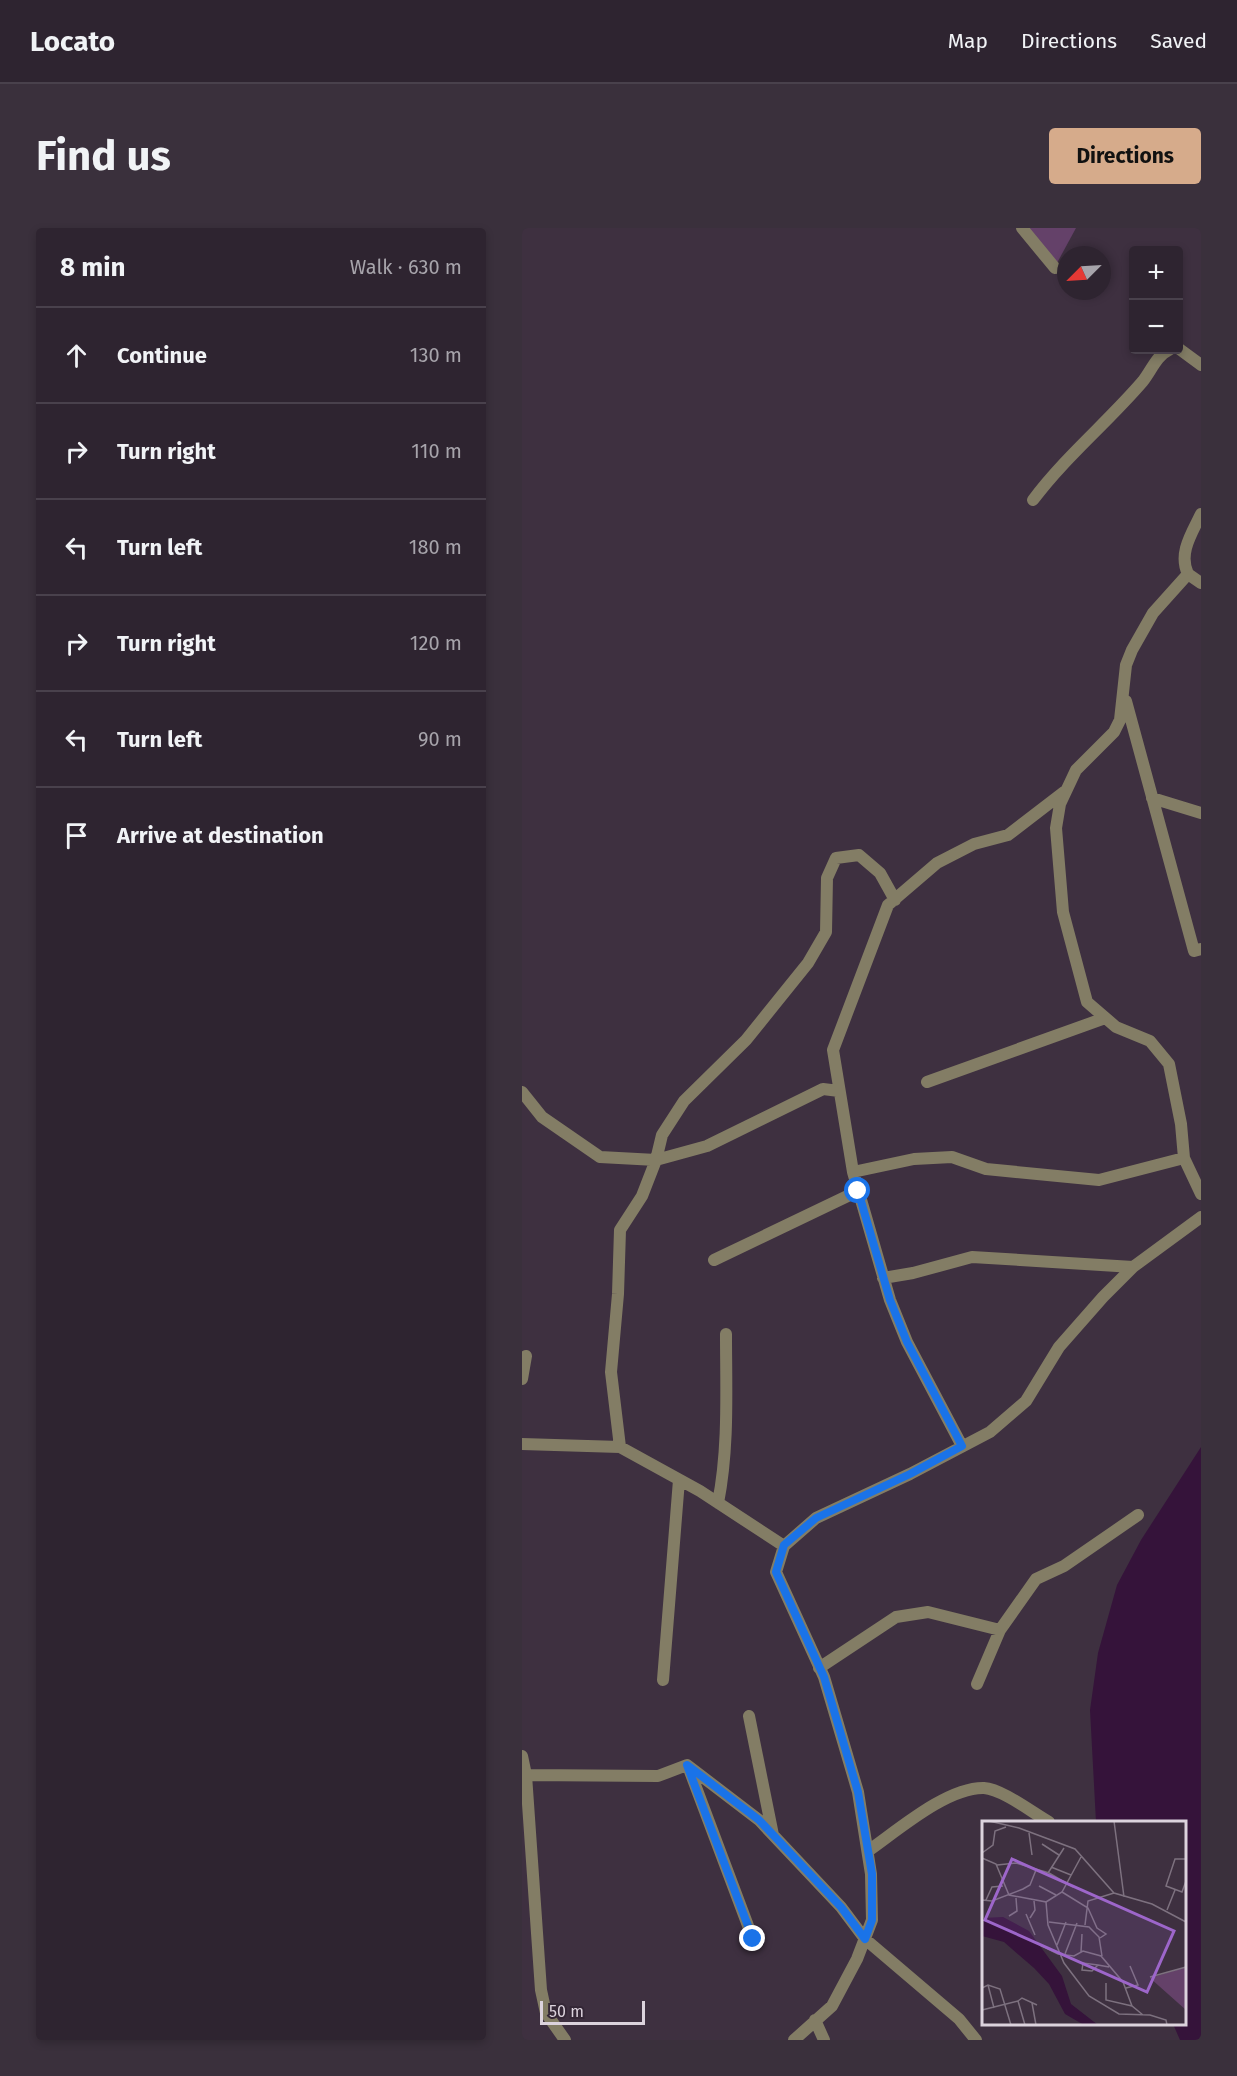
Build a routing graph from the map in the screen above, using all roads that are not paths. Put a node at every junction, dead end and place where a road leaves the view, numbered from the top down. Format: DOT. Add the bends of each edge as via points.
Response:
graph roads {
  1 [pos="1022,228"];
  2 [pos="1054,268"];
  3 [pos="1183,351"];
  4 [pos="1163,354"];
  5 [pos="1201,365"];
  6 [pos="1033,500"];
  7 [pos="1201,514"];
  8 [pos="1188,574"];
  9 [pos="1201,583"];
  10 [pos="1125,694"];
  11 [pos="1064,792"];
  12 [pos="1152,798"];
  13 [pos="1201,813"];
  14 [pos="895,900"];
  15 [pos="1201,949"];
  16 [pos="1105,1018"];
  17 [pos="927,1082"];
  18 [pos="839,1091"];
  19 [pos="522,1092"];
  20 [pos="1184,1158"];
  21 [pos="656,1160"];
  22 [pos="853,1172"];
  23 [pos="858,1191"];
  24 [pos="1201,1194"];
  25 [pos="1201,1217"];
  26 [pos="714,1260"];
  27 [pos="1133,1267"];
  28 [pos="883,1278"];
  29 [pos="726,1334"];
  30 [pos="526,1356"];
  31 [pos="522,1379"];
  32 [pos="522,1444"];
  33 [pos="962,1446"];
  34 [pos="620,1447"];
  35 [pos="679,1480"];
  36 [pos="718,1503"];
  37 [pos="1138,1515"];
  38 [pos="784,1545"];
  39 [pos="1000,1630"];
  40 [pos="819,1668"];
  41 [pos="663,1680"];
  42 [pos="977,1684"];
  43 [pos="749,1716"];
  44 [pos="522,1756"];
  45 [pos="687,1765"];
  46 [pos="526,1775"];
  47 [pos="1047,1821"];
  48 [pos="773,1835"];
  49 [pos="868,1851"];
  50 [pos="753,1939"];
  51 [pos="865,1939"];
  52 [pos="815,2020"];
  53 [pos="565,2040"];
  54 [pos="794,2040"];
  55 [pos="824,2040"];
  56 [pos="976,2040"];
  1 -- 2 [label="street"];
  3 -- 5 [label="street"];
  4 -- 6 [label="street"];
  7 -- 8 [label="street" via="1185,549"];
  8 -- 9 [label="street"];
  8 -- 10 [label="street" via="1153,613 1134,645 1126,665"];
  10 -- 11 [label="street" via="1114,732 1079,765"];
  10 -- 12 [label="street"];
  11 -- 14 [label="street" via="1008,835 974,844 937,863"];
  11 -- 16 [label="street" via="1056,828 1063,912 1087,1002"];
  12 -- 13 [label="street"];
  12 -- 15 [label="street" via="1194,951"];
  14 -- 18 [label="street" via="888,905 833,1050"];
  14 -- 21 [label="street" via="880,873 859,855 836,858 827,878 826,933 808,963 747,1040 684,1101 662,1135"];
  16 -- 17 [label="street"];
  16 -- 20 [label="street" via="1116,1027 1150,1041 1169,1064"];
  18 -- 21 [label="street" via="823,1089 707,1146"];
  18 -- 22 [label="street"];
  19 -- 21 [label="street" via="542,1117 600,1157"];
  20 -- 22 [label="street" via="1099,1180 986,1169 952,1157"];
  20 -- 24 [label="street"];
  21 -- 34 [label="street" via="642,1196 620,1230 611,1372"];
  22 -- 23 [label="street"];
  23 -- 26 [label="street"];
  23 -- 28 [label="street"];
  25 -- 27 [label="street"];
  27 -- 28 [label="street" via="972,1257"];
  27 -- 33 [label="street" via="1059,1347 1026,1401 990,1432"];
  28 -- 33 [label="street" via="907,1342"];
  29 -- 36 [label="street" via="727,1421"];
  30 -- 31 [label="street"];
  32 -- 34 [label="street"];
  33 -- 38 [label="street" via="816,1518"];
  34 -- 35 [label="street"];
  35 -- 36 [label="street"];
  35 -- 41 [label="street"];
  36 -- 38 [label="street"];
  37 -- 39 [label="street" via="1064,1566 1036,1579"];
  38 -- 40 [label="street" via="776,1572"];
  39 -- 40 [label="street" via="928,1612 896,1617"];
  39 -- 42 [label="street"];
  40 -- 49 [label="street" via="858,1792"];
  43 -- 48 [label="street"];
  44 -- 46 [label="street"];
  45 -- 46 [label="street" via="658,1776"];
  45 -- 48 [label="street"];
  45 -- 50 [label="street"];
  46 -- 53 [label="street" via="541,1990 546,2013"];
  47 -- 49 [label="street" via="985,1788 953,1795"];
  48 -- 51 [label="street" via="841,1907"];
  49 -- 51 [label="street" via="872,1920"];
  51 -- 52 [label="street" via="832,2006"];
  51 -- 56 [label="street" via="959,2019"];
  52 -- 54 [label="street"];
  52 -- 55 [label="street"];
}
